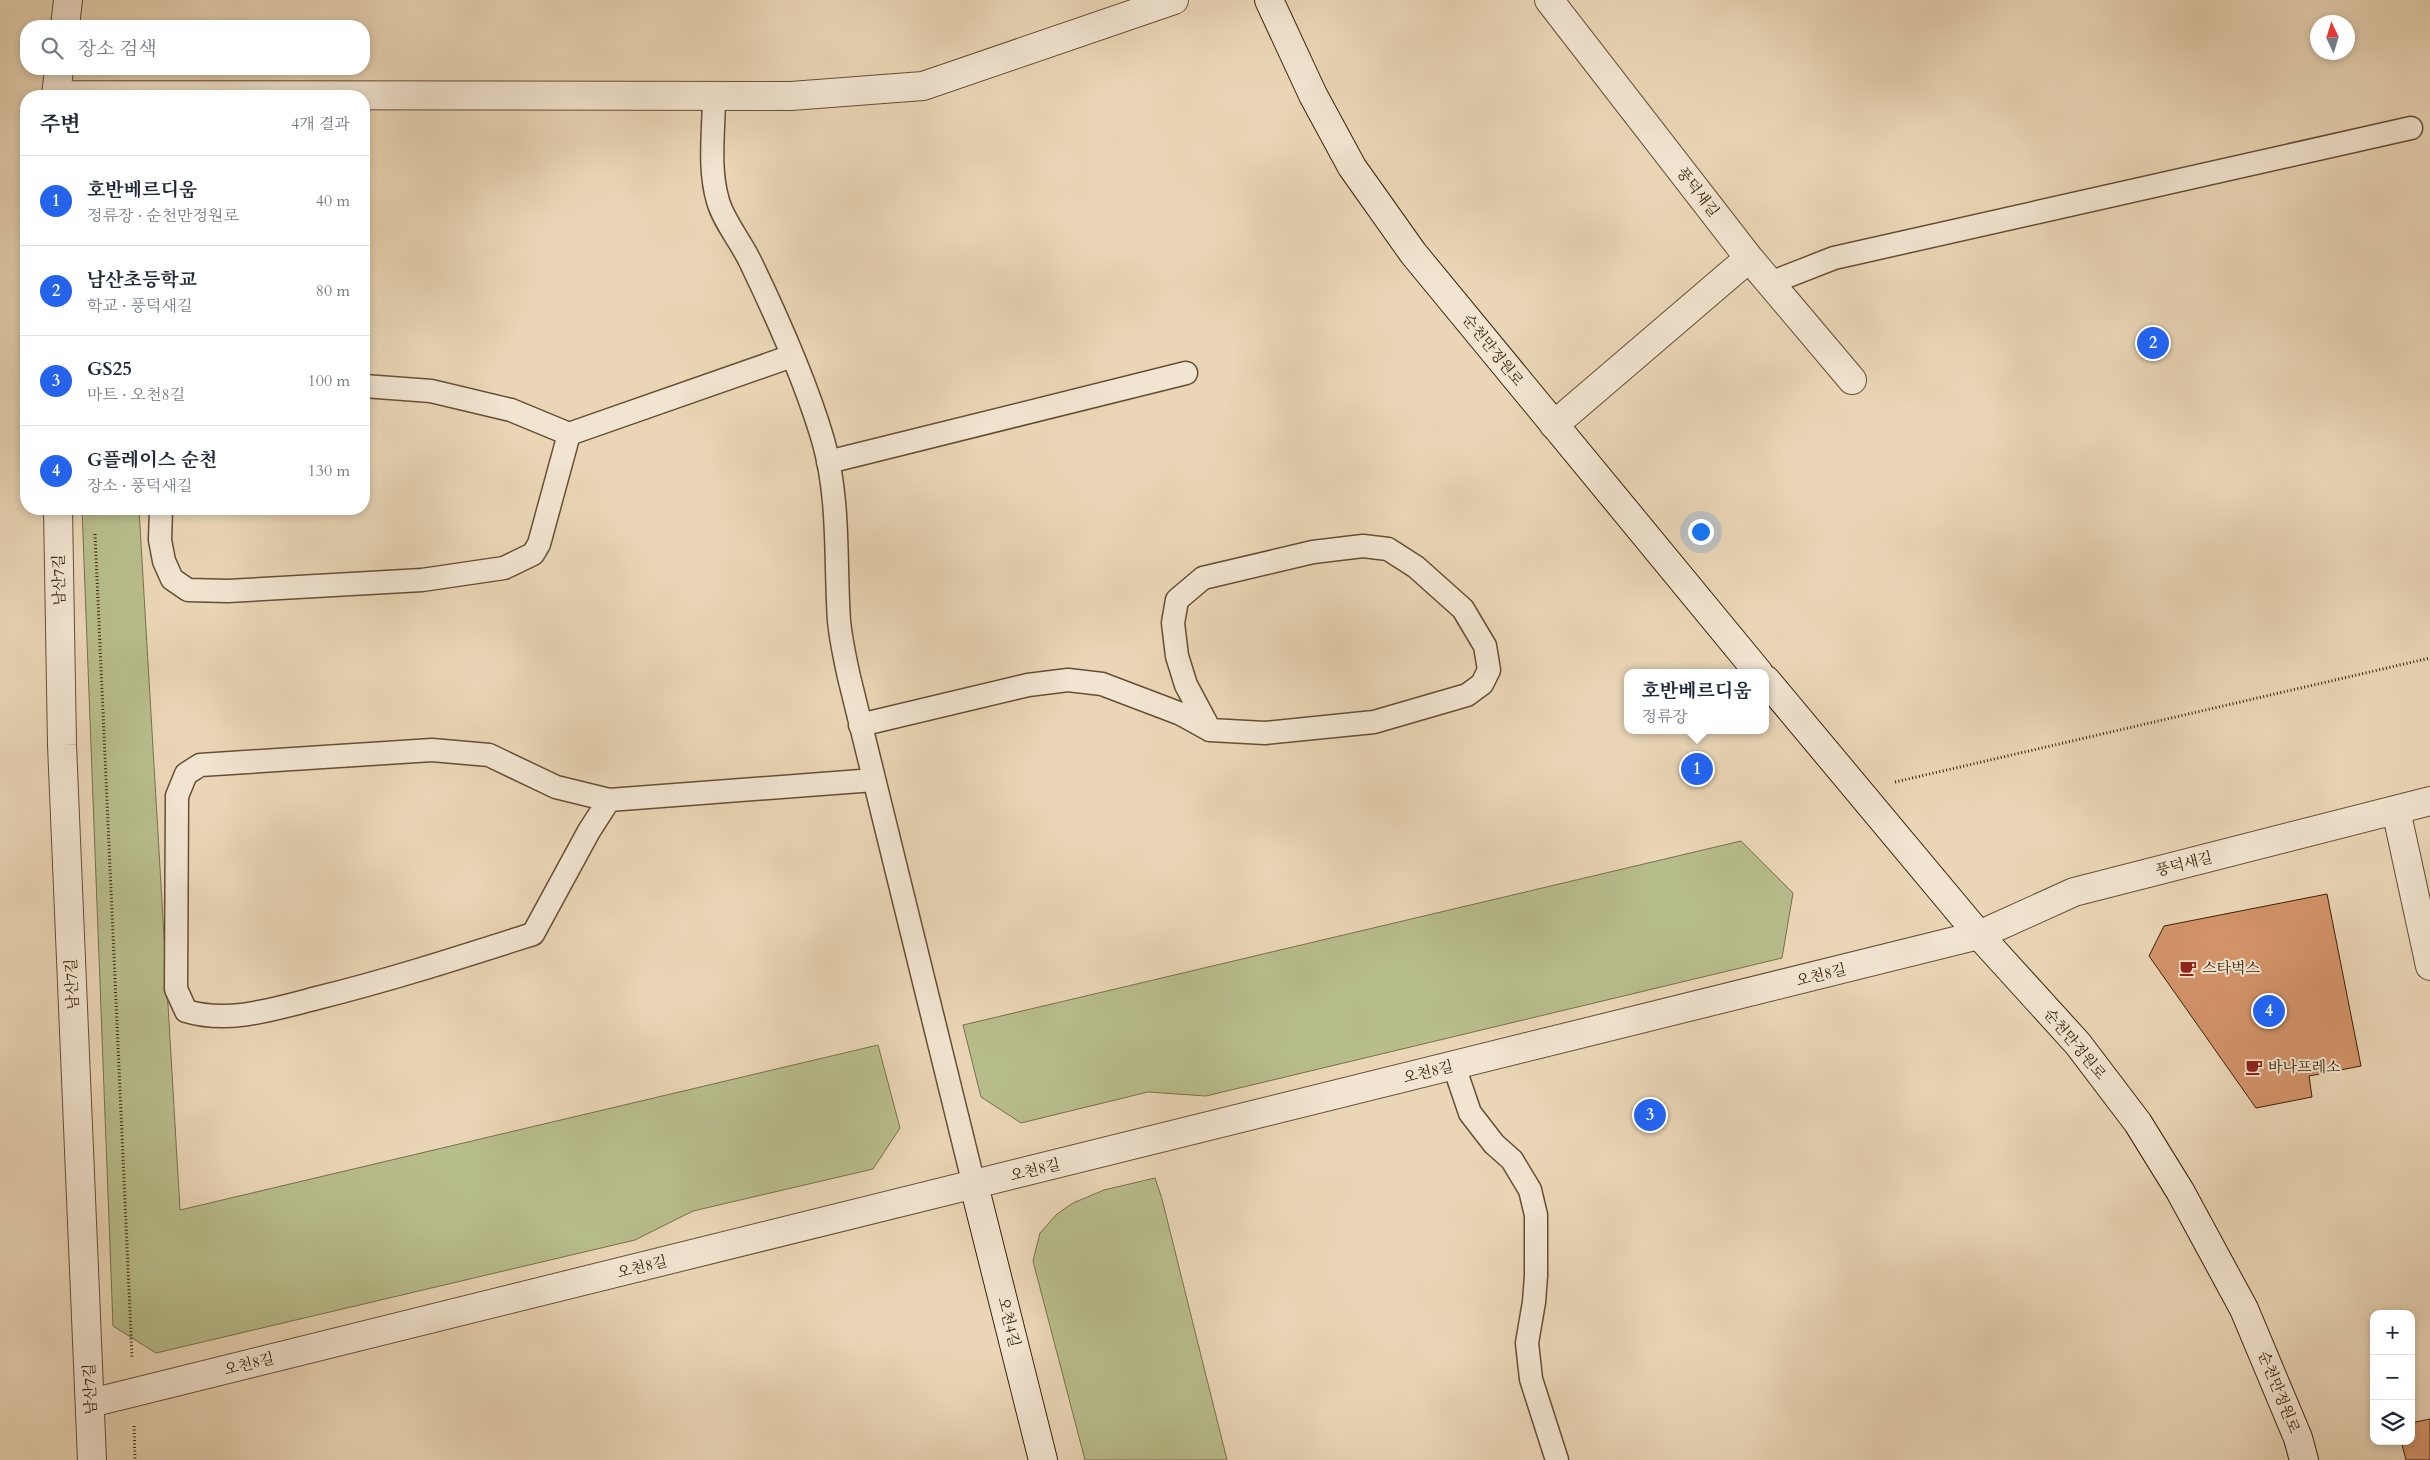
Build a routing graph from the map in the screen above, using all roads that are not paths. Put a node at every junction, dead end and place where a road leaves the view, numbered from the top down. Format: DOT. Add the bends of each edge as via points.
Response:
graph roads {
  1 [pos="68,0"];
  2 [pos="1174,0"];
  3 [pos="1269,0"];
  4 [pos="1549,0"];
  5 [pos="66,20"];
  6 [pos="57,87"];
  7 [pos="276,90"];
  8 [pos="370,91"];
  9 [pos="714,96"];
  10 [pos="2411,128"];
  11 [pos="1749,258"];
  12 [pos="1770,283"];
  13 [pos="792,356"];
  14 [pos="1186,373"];
  15 [pos="1852,380"];
  16 [pos="370,386"];
  17 [pos="1554,425"];
  18 [pos="569,434"];
  19 [pos="828,462"];
  20 [pos="58,515"];
  21 [pos="161,515"];
  22 [pos="1756,669"];
  23 [pos="1769,684"];
  24 [pos="860,725"];
  25 [pos="1210,730"];
  26 [pos="874,780"];
  27 [pos="609,800"];
  28 [pos="2430,801"];
  29 [pos="2396,810"];
  30 [pos="1979,936"];
  31 [pos="2430,966"];
  32 [pos="1454,1066"];
  33 [pos="974,1185"];
  34 [pos="91,1403"];
  35 [pos="92,1460"];
  36 [pos="1043,1460"];
  37 [pos="1557,1460"];
  38 [pos="2304,1460"];
  1 -- 5 [label="street"];
  2 -- 9 [label="street" via="923,86 791,96"];
  3 -- 17 [label="street, 순천만정원로" via="1313,96 1352,167 1413,252"];
  4 -- 11 [label="street, 풍덕새길"];
  6 -- 7 [label="street"];
  8 -- 9 [label="street"];
  9 -- 13 [label="lane" via="713,176 718,203 749,258"];
  10 -- 12 [label="lane" via="1834,258"];
  11 -- 12 [label="street, 풍덕새길"];
  11 -- 17 [label="street"];
  12 -- 15 [label="street, 풍덕새길"];
  13 -- 18 [label="lane"];
  13 -- 19 [label="lane"];
  14 -- 19 [label="lane"];
  16 -- 18 [label="lane" via="431,391 502,408"];
  17 -- 22 [label="street, 순천만정원로"];
  18 -- 21 [label="lane" via="539,544 533,554 504,568 422,580 228,591 188,590 172,579 164,561 160,540"];
  19 -- 24 [label="lane" via="835,519 839,623"];
  20 -- 34 [label="street, 남산7길" via="62,745"];
  23 -- 30 [label="street, 순천만정원로"];
  24 -- 25 [label="lane" via="1028,685 1068,680 1102,684 1181,714"];
  24 -- 26 [label="lane"];
  25 -- 25 [label="lane" via="1265,733 1374,722 1467,695 1482,684 1489,670 1485,646 1463,609 1416,567 1388,549 1363,546 1313,552 1203,578 1177,600 1173,623 1177,656 1186,685"];
  26 -- 27 [label="lane"];
  26 -- 33 [label="lane"];
  27 -- 27 [label="lane" via="556,787 490,755 432,750 200,764 186,774 176,796 175,981 186,1011 205,1017 252,1014 362,988 533,934 588,831"];
  28 -- 29 [label="street, 풍덕새길"];
  29 -- 30 [label="street, 풍덕새길" via="2074,892"];
  29 -- 31 [label="street"];
  30 -- 32 [label="street, 오천8길"];
  30 -- 38 [label="street, 순천만정원로" via="2078,1044 2138,1123 2180,1191 2244,1309 2298,1438"];
  32 -- 33 [label="street, 오천8길"];
  32 -- 37 [label="lane" via="1470,1113 1494,1144 1512,1160 1530,1190 1536,1215 1536,1276 1527,1343 1531,1378"];
  33 -- 34 [label="street, 오천8길"];
  33 -- 36 [label="street, 오천4길"];
  34 -- 35 [label="street, 남산7길"];
}
